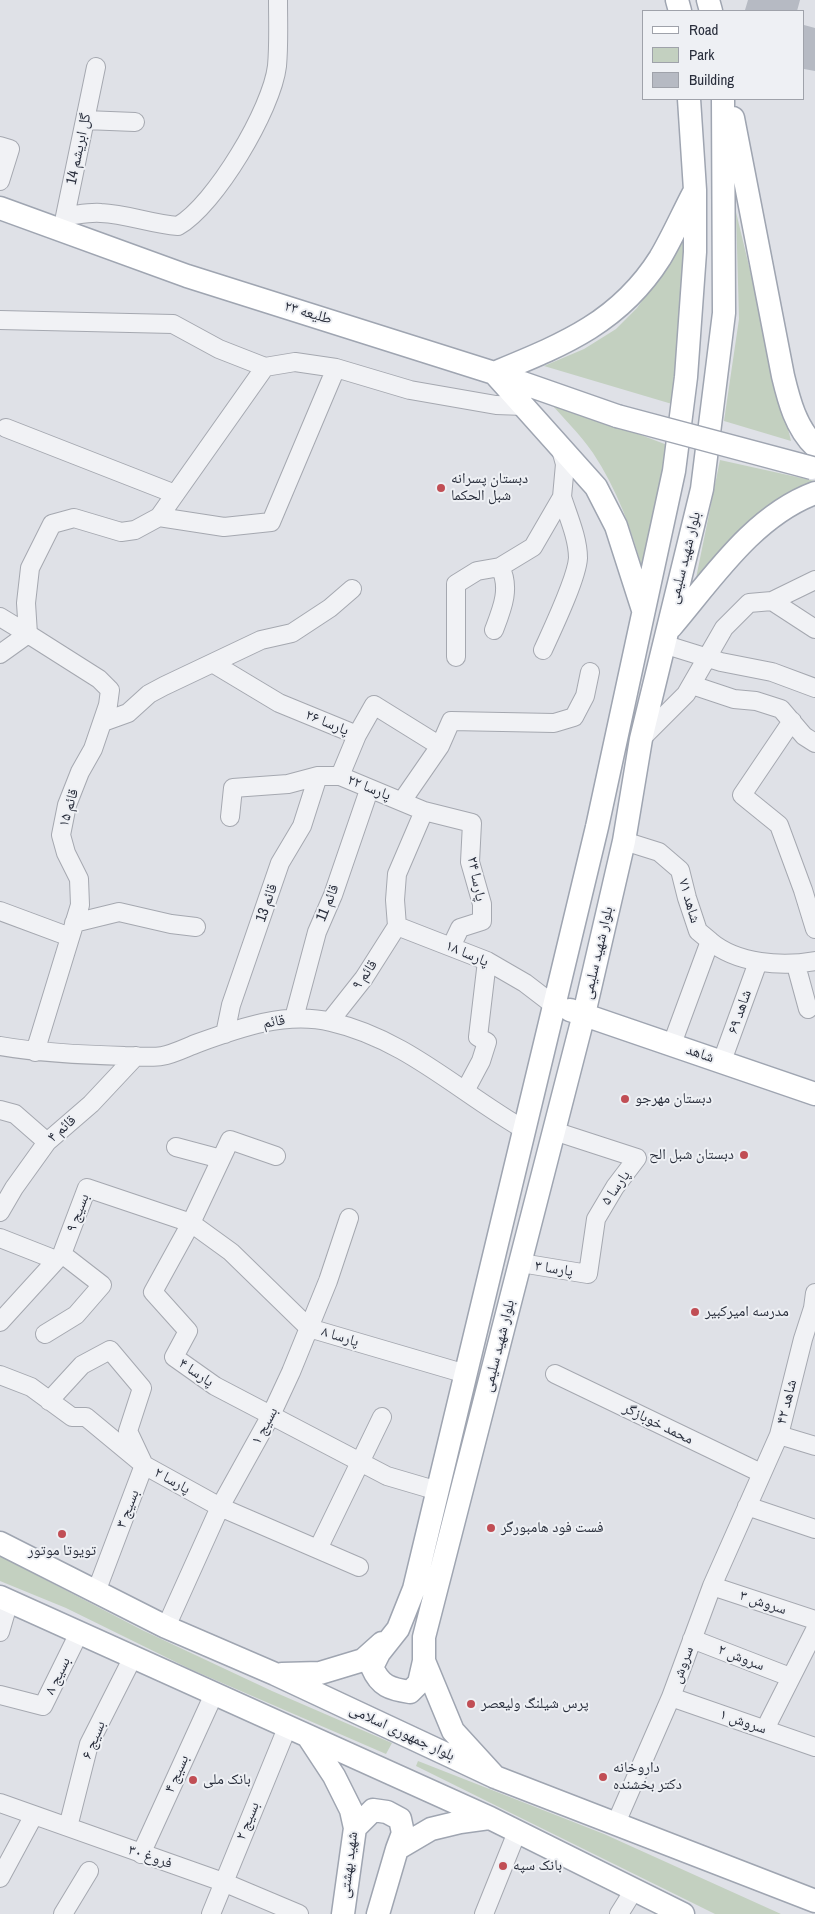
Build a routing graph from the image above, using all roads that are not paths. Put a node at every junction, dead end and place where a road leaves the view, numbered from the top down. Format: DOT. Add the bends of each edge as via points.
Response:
graph roads {
  1 [pos="278,0"];
  2 [pos="96,67"];
  3 [pos="689,100"];
  4 [pos="723,100"];
  5 [pos="730,100"];
  6 [pos="85,120"];
  7 [pos="135,122"];
  8 [pos="5,148"];
  9 [pos="0,181"];
  10 [pos="695,190"];
  11 [pos="0,208"];
  12 [pos="64,223"];
  13 [pos="0,320"];
  14 [pos="265,368"];
  15 [pos="336,368"];
  16 [pos="494,373"];
  17 [pos="524,406"];
  18 [pos="6,428"];
  19 [pos="560,445"];
  20 [pos="815,446"];
  21 [pos="813,469"];
  22 [pos="175,494"];
  23 [pos="815,494"];
  24 [pos="562,497"];
  25 [pos="159,518"];
  26 [pos="500,567"];
  27 [pos="815,580"];
  28 [pos="352,588"];
  29 [pos="772,601"];
  30 [pos="644,611"];
  31 [pos="0,617"];
  32 [pos="815,629"];
  33 [pos="494,630"];
  34 [pos="28,634"];
  35 [pos="665,638"];
  36 [pos="544,650"];
  37 [pos="0,654"];
  38 [pos="456,657"];
  39 [pos="708,657"];
  40 [pos="214,664"];
  41 [pos="590,672"];
  42 [pos="692,685"];
  43 [pos="815,688"];
  44 [pos="792,721"];
  45 [pos="103,722"];
  46 [pos="357,734"];
  47 [pos="641,739"];
  48 [pos="815,743"];
  49 [pos="440,746"];
  50 [pos="318,776"];
  51 [pos="340,776"];
  52 [pos="369,790"];
  53 [pos="402,801"];
  54 [pos="424,811"];
  55 [pos="230,817"];
  56 [pos="472,823"];
  57 [pos="624,841"];
  58 [pos="0,911"];
  59 [pos="397,926"];
  60 [pos="196,927"];
  61 [pos="815,929"];
  62 [pos="72,930"];
  63 [pos="710,941"];
  64 [pos="451,947"];
  65 [pos="487,961"];
  66 [pos="758,962"];
  67 [pos="815,962"];
  68 [pos="796,965"];
  69 [pos="555,1006"];
  70 [pos="808,1009"];
  71 [pos="584,1014"];
  72 [pos="294,1018"];
  73 [pos="330,1021"];
  74 [pos="225,1034"];
  75 [pos="672,1044"];
  76 [pos="0,1046"];
  77 [pos="35,1052"];
  78 [pos="136,1056"];
  79 [pos="722,1062"];
  80 [pos="465,1091"];
  81 [pos="815,1094"];
  82 [pos="0,1110"];
  83 [pos="525,1130"];
  84 [pos="554,1131"];
  85 [pos="47,1142"];
  86 [pos="176,1147"];
  87 [pos="276,1156"];
  88 [pos="221,1158"];
  89 [pos="1,1210"];
  90 [pos="349,1218"];
  91 [pos="191,1223"];
  92 [pos="0,1238"];
  93 [pos="59,1257"];
  94 [pos="521,1263"];
  95 [pos="588,1274"];
  96 [pos="814,1304"];
  97 [pos="0,1320"];
  98 [pos="309,1328"];
  99 [pos="45,1334"];
  100 [pos="466,1374"];
  101 [pos="555,1374"];
  102 [pos="0,1375"];
  103 [pos="50,1400"];
  104 [pos="271,1415"];
  105 [pos="382,1417"];
  106 [pos="778,1435"];
  107 [pos="815,1446"];
  108 [pos="361,1462"];
  109 [pos="144,1466"];
  110 [pos="761,1473"];
  111 [pos="438,1490"];
  112 [pos="747,1506"];
  113 [pos="220,1507"];
  114 [pos="815,1529"];
  115 [pos="0,1543"];
  116 [pos="318,1549"];
  117 [pos="359,1566"];
  118 [pos="712,1586"];
  119 [pos="96,1592"];
  120 [pos="5,1599"];
  121 [pos="815,1620"];
  122 [pos="166,1627"];
  123 [pos="398,1630"];
  124 [pos="815,1630"];
  125 [pos="0,1632"];
  126 [pos="78,1633"];
  127 [pos="692,1639"];
  128 [pos="132,1657"];
  129 [pos="424,1661"];
  130 [pos="275,1674"];
  131 [pos="790,1677"];
  132 [pos="214,1694"];
  133 [pos="0,1695"];
  134 [pos="671,1697"];
  135 [pos="287,1728"];
  136 [pos="765,1730"];
  137 [pos="309,1738"];
  138 [pos="815,1747"];
  139 [pos="496,1777"];
  140 [pos="0,1803"];
  141 [pos="34,1815"];
  142 [pos="490,1818"];
  143 [pos="616,1823"];
  144 [pos="68,1827"];
  145 [pos="355,1828"];
  146 [pos="517,1832"];
  147 [pos="397,1849"];
  148 [pos="141,1854"];
  149 [pos="2,1869"];
  150 [pos="89,1872"];
  151 [pos="223,1882"];
  152 [pos="634,1890"];
  153 [pos="815,1901"];
  154 [pos="63,1914"];
  155 [pos="211,1914"];
  156 [pos="299,1914"];
  157 [pos="342,1914"];
  158 [pos="378,1914"];
  159 [pos="484,1914"];
  160 [pos="619,1914"];
  161 [pos="683,1914"];
  1 -- 12 [label="street" via="277,66 271,93 248,139 200,209 178,226 156,225 98,212"];
  2 -- 6 [label="street, گل ابریشم 14"];
  3 -- 10 [label="main road, بلوار شهید سلیمی"];
  4 -- 35 [label="main road, بلوار شهید سلیمی" via="724,313 702,489"];
  5 -- 20 [label="main road" via="783,376 790,404 805,436"];
  6 -- 7 [label="street"];
  6 -- 12 [label="street, گل ابریشم 14"];
  8 -- 9 [label="street"];
  10 -- 16 [label="main road" via="661,256 623,304 584,333"];
  10 -- 30 [label="main road, بلوار شهید سلیمی" via="695,252 686,377 674,471"];
  11 -- 12 [label="main road, طلیعه ۲۳"];
  12 -- 16 [label="main road, طلیعه ۲۳" via="187,276"];
  13 -- 14 [label="street" via="173,324 219,349"];
  14 -- 15 [label="street" via="295,362"];
  14 -- 22 [label="street"];
  15 -- 17 [label="street" via="410,390 496,405"];
  15 -- 25 [label="street" via="271,522 224,527"];
  16 -- 17 [label="main road"];
  16 -- 21 [label="main road, طلیعه ۲۳, bridge" via="617,416"];
  17 -- 19 [label="main road"];
  18 -- 22 [label="street"];
  19 -- 24 [label="street" via="565,464"];
  19 -- 30 [label="main road" via="596,487 616,526"];
  22 -- 25 [label="street"];
  23 -- 35 [label="main road" via="800,499 768,520 732,555"];
  24 -- 26 [label="street" via="533,547"];
  24 -- 36 [label="street" via="578,559"];
  25 -- 34 [label="street" via="135,530 121,532 74,518 52,524 30,568 26,603"];
  26 -- 33 [label="street" via="504,575 505,603"];
  26 -- 38 [label="street" via="476,571 456,584"];
  27 -- 29 [label="street"];
  28 -- 40 [label="street" via="330,608 292,633 261,640"];
  29 -- 32 [label="street"];
  29 -- 39 [label="street" via="749,603 724,628"];
  30 -- 69 [label="main road, بلوار شهید سلیمی" via="598,827"];
  31 -- 34 [label="street"];
  34 -- 37 [label="street"];
  34 -- 45 [label="street, قائم ۱۵" via="99,679 110,690"];
  35 -- 39 [label="street"];
  35 -- 47 [label="main road, بلوار شهید سلیمی"];
  39 -- 42 [label="street"];
  39 -- 43 [label="street" via="772,672"];
  40 -- 45 [label="street" via="149,694 128,712"];
  40 -- 46 [label="street, پارسا ۲۶" via="279,703"];
  41 -- 49 [label="street" via="584,696 574,716 554,723 450,720"];
  42 -- 44 [label="street" via="734,699 756,701 781,709"];
  42 -- 47 [label="street"];
  44 -- 48 [label="street" via="804,736"];
  44 -- 61 [label="street" via="742,795 779,825"];
  45 -- 62 [label="street, قائم ۱۵" via="67,805 61,835 79,879 80,905"];
  46 -- 49 [label="street, پارسا ۲۶" via="374,705"];
  46 -- 51 [label="street"];
  47 -- 57 [label="main road, بلوار شهید سلیمی"];
  49 -- 53 [label="street"];
  50 -- 51 [label="street, پارسا ۲۲"];
  50 -- 55 [label="street, پارسا ۲۲" via="288,784 232,788"];
  50 -- 74 [label="street, قائم 13" via="302,826 280,863 231,1005"];
  51 -- 52 [label="street, پارسا ۲۲"];
  52 -- 53 [label="street, پارسا ۲۲"];
  52 -- 72 [label="street, قائم 11" via="317,932"];
  53 -- 54 [label="street, پارسا ۲۲"];
  54 -- 56 [label="street, پارسا ۲۲"];
  54 -- 59 [label="street" via="397,874"];
  56 -- 64 [label="street, پارسا ۲۴" via="470,862 482,904 482,921 460,928"];
  57 -- 63 [label="street, شاهد ۷۱" via="659,852 680,870 698,930"];
  57 -- 71 [label="main road, بلوار شهید سلیمی"];
  58 -- 62 [label="street"];
  59 -- 64 [label="street, پارسا ۱۸"];
  59 -- 73 [label="street, قائم ۹" via="364,978"];
  60 -- 62 [label="street" via="119,912"];
  62 -- 77 [label="street, قائم ۱۵"];
  63 -- 66 [label="street" via="719,949"];
  63 -- 75 [label="street, شاهد ۷۱"];
  64 -- 65 [label="street, پارسا ۱۸"];
  65 -- 69 [label="street, پارسا ۱۸" via="525,983"];
  65 -- 80 [label="street" via="478,1037 487,1042"];
  66 -- 68 [label="street"];
  66 -- 79 [label="street, شاهد ۶۹"];
  67 -- 68 [label="street"];
  68 -- 70 [label="street"];
  69 -- 71 [label="main road, شاهد"];
  69 -- 83 [label="main road, بلوار شهید سلیمی"];
  71 -- 75 [label="main road, شاهد"];
  71 -- 84 [label="main road, بلوار شهید سلیمی"];
  72 -- 73 [label="street, قائم"];
  72 -- 74 [label="street, قائم"];
  73 -- 80 [label="street, قائم" via="374,1036 411,1055"];
  74 -- 78 [label="street, قائم" via="162,1056"];
  75 -- 79 [label="main road, شاهد"];
  76 -- 77 [label="street, قائم"];
  77 -- 78 [label="street, قائم"];
  78 -- 85 [label="street, قائم ۴" via="91,1104"];
  79 -- 81 [label="main road, شاهد"];
  80 -- 83 [label="street, قائم" via="490,1111"];
  82 -- 85 [label="street" via="15,1114"];
  83 -- 100 [label="main road, بلوار شهید سلیمی"];
  84 -- 94 [label="main road, بلوار شهید سلیمی"];
  84 -- 95 [label="street, پارسا ۵" via="637,1158 596,1219"];
  85 -- 89 [label="street, قائم ۴"];
  86 -- 88 [label="street"];
  87 -- 88 [label="street, پارسا ۴" via="230,1140"];
  88 -- 91 [label="street, پارسا ۴"];
  90 -- 98 [label="street, بسیج ۱"];
  91 -- 93 [label="street, بسیج ۹" via="87,1188"];
  91 -- 98 [label="street, پارسا ۸" via="231,1252"];
  91 -- 104 [label="street, پارسا ۴" via="153,1292 188,1330 174,1358 216,1386"];
  92 -- 93 [label="street"];
  93 -- 97 [label="street, بسیج ۹"];
  93 -- 99 [label="street" via="102,1285 76,1315"];
  94 -- 95 [label="street, پارسا ۳"];
  94 -- 129 [label="main road, بلوار شهید سلیمی" via="424,1637"];
  96 -- 106 [label="street, شاهد ۴۲"];
  98 -- 100 [label="street, پارسا ۸"];
  98 -- 104 [label="street, بسیج ۱"];
  100 -- 111 [label="main road, بلوار شهید سلیمی"];
  101 -- 110 [label="street, محمد خوبازگر"];
  102 -- 103 [label="street, پارسا ۲" via="31,1387"];
  103 -- 109 [label="street, پارسا ۲" via="72,1417 86,1417"];
  103 -- 109 [label="street" via="82,1365 110,1350 142,1388 128,1431"];
  104 -- 108 [label="street, پارسا ۴"];
  104 -- 113 [label="street, بسیج ۱"];
  105 -- 108 [label="street"];
  106 -- 107 [label="street"];
  106 -- 110 [label="street, شاهد ۴۲"];
  108 -- 111 [label="street, پارسا ۴" via="387,1476"];
  108 -- 116 [label="street"];
  109 -- 113 [label="street, پارسا ۲"];
  109 -- 119 [label="street, بسیج ۳"];
  110 -- 112 [label="street, شاهد ۴۲"];
  111 -- 123 [label="main road, بلوار شهید سلیمی" via="414,1589"];
  112 -- 114 [label="street"];
  112 -- 118 [label="street, سروش"];
  113 -- 116 [label="street, پارسا ۲"];
  113 -- 122 [label="street, بسیج ۱"];
  115 -- 119 [label="main road, بلوار جمهوری اسلامی"];
  116 -- 117 [label="street, پارسا ۲"];
  118 -- 121 [label="street, سروش ۳"];
  118 -- 127 [label="street, سروش"];
  119 -- 122 [label="main road, بلوار جمهوری اسلامی"];
  120 -- 125 [label="street"];
  120 -- 126 [label="main road"];
  122 -- 130 [label="main road, بلوار جمهوری اسلامی"];
  123 -- 129 [label="main road" via="372,1667 377,1680 394,1690 410,1692 419,1683"];
  123 -- 130 [label="main road" via="362,1660 320,1673"];
  124 -- 131 [label="street"];
  126 -- 128 [label="main road"];
  126 -- 133 [label="street, بسیج ۸" via="43,1706"];
  127 -- 131 [label="street, سروش ۲"];
  127 -- 134 [label="street, سروش"];
  128 -- 132 [label="main road"];
  128 -- 144 [label="street, بسیج ۶" via="90,1744"];
  129 -- 139 [label="main road, بلوار شهید سلیمی" via="453,1731"];
  130 -- 139 [label="main road, بلوار جمهوری اسلامی"];
  131 -- 136 [label="street"];
  132 -- 135 [label="main road"];
  132 -- 148 [label="street, بسیج ۴"];
  134 -- 136 [label="street, سروش ۱"];
  134 -- 143 [label="street, سروش"];
  135 -- 137 [label="main road"];
  135 -- 151 [label="street, بسیج ۲"];
  136 -- 138 [label="street, سروش ۱"];
  137 -- 142 [label="main road"];
  137 -- 145 [label="main road, شهید بهشتی" via="334,1776 351,1810"];
  139 -- 143 [label="main road, بلوار جمهوری اسلامی"];
  140 -- 141 [label="street, فروغ ۳۰"];
  141 -- 144 [label="street, فروغ ۳۰"];
  141 -- 149 [label="street"];
  142 -- 146 [label="main road"];
  142 -- 147 [label="main road" via="431,1829"];
  143 -- 153 [label="main road, بلوار جمهوری اسلامی"];
  144 -- 148 [label="street, فروغ ۳۰"];
  145 -- 147 [label="main road" via="373,1810 387,1812 400,1819 403,1833"];
  145 -- 157 [label="main road, شهید بهشتی"];
  146 -- 152 [label="main road"];
  146 -- 159 [label="street"];
  147 -- 158 [label="main road"];
  148 -- 151 [label="street, فروغ ۳۰"];
  150 -- 154 [label="street"];
  151 -- 155 [label="street, بسیج ۲"];
  151 -- 156 [label="street, فروغ ۳۰"];
  152 -- 160 [label="street"];
  152 -- 161 [label="main road"];
}
